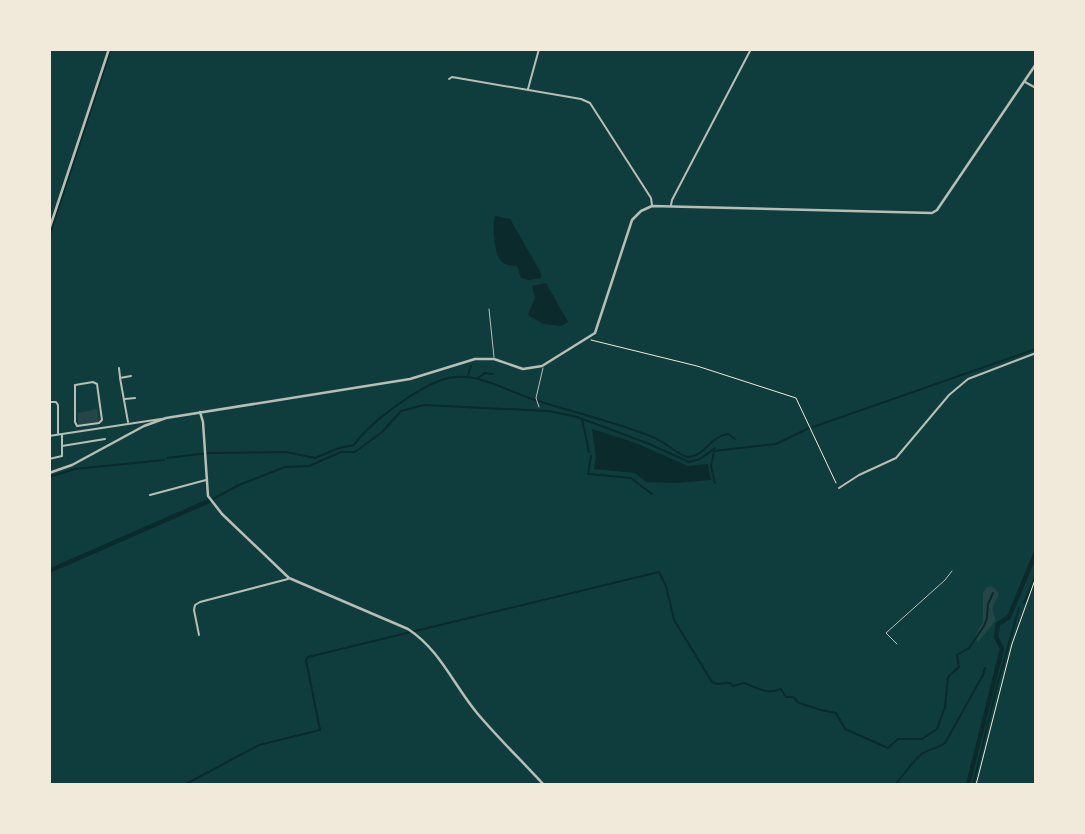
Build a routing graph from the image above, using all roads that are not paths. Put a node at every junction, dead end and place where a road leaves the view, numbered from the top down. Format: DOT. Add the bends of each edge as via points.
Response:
graph roads {
  1 [pos="109,49"];
  2 [pos="539,49"];
  3 [pos="751,49"];
  4 [pos="1036,64"];
  5 [pos="449,79"];
  6 [pos="1024,81"];
  7 [pos="1036,88"];
  8 [pos="527,90"];
  9 [pos="671,205"];
  10 [pos="652,206"];
  11 [pos="49,230"];
  12 [pos="489,309"];
  13 [pos="1036,353"];
  14 [pos="494,359"];
  15 [pos="542,366"];
  16 [pos="119,368"];
  17 [pos="131,376"];
  18 [pos="120,378"];
  19 [pos="135,398"];
  20 [pos="124,400"];
  21 [pos="49,402"];
  22 [pos="539,407"];
  23 [pos="200,412"];
  24 [pos="162,419"];
  25 [pos="139,422"];
  26 [pos="128,423"];
  27 [pos="90,425"];
  28 [pos="144,427"];
  29 [pos="91,429"];
  30 [pos="134,432"];
  31 [pos="58,434"];
  32 [pos="62,434"];
  33 [pos="49,436"];
  34 [pos="105,439"];
  35 [pos="62,446"];
  36 [pos="49,459"];
  37 [pos="49,473"];
  38 [pos="207,480"];
  39 [pos="839,488"];
  40 [pos="150,495"];
  41 [pos="952,571"];
  42 [pos="289,578"];
  43 [pos="199,635"];
  44 [pos="897,644"];
  45 [pos="544,785"];
  1 -- 11 [label="street"];
  2 -- 8 [label="street"];
  3 -- 9 [label="street"];
  4 -- 6 [label="street"];
  5 -- 8 [label="street"];
  6 -- 7 [label="street"];
  6 -- 9 [label="street" via="932,213"];
  8 -- 10 [label="street" via="590,103"];
  9 -- 10 [label="street"];
  10 -- 15 [label="street" via="632,220 595,333"];
  12 -- 14 [label="lane"];
  13 -- 39 [label="street" via="968,379 897,458"];
  14 -- 15 [label="street" via="523,369"];
  14 -- 23 [label="street" via="467,360 410,379"];
  15 -- 22 [label="lane" via="536,400"];
  16 -- 18 [label="street"];
  17 -- 18 [label="street"];
  18 -- 20 [label="street"];
  19 -- 20 [label="street"];
  20 -- 26 [label="street"];
  21 -- 31 [label="street" via="58,405"];
  23 -- 24 [label="street"];
  23 -- 38 [label="street"];
  24 -- 25 [label="street"];
  24 -- 28 [label="street"];
  25 -- 26 [label="street"];
  25 -- 28 [label="street"];
  26 -- 28 [label="street"];
  26 -- 29 [label="street"];
  26 -- 30 [label="street" via="135,426"];
  27 -- 27 [label="street" via="102,421 97,384 77,383 75,424"];
  27 -- 29 [label="street"];
  28 -- 30 [label="street"];
  29 -- 32 [label="street"];
  30 -- 37 [label="street"];
  31 -- 32 [label="street"];
  31 -- 33 [label="street"];
  32 -- 35 [label="street"];
  34 -- 35 [label="street"];
  35 -- 36 [label="street" via="62,456"];
  38 -- 40 [label="street"];
  38 -- 42 [label="street" via="208,496 222,514"];
  41 -- 44 [label="lane" via="886,633"];
  42 -- 43 [label="street" via="195,605"];
  42 -- 45 [label="street" via="418,635 477,713"];
}
